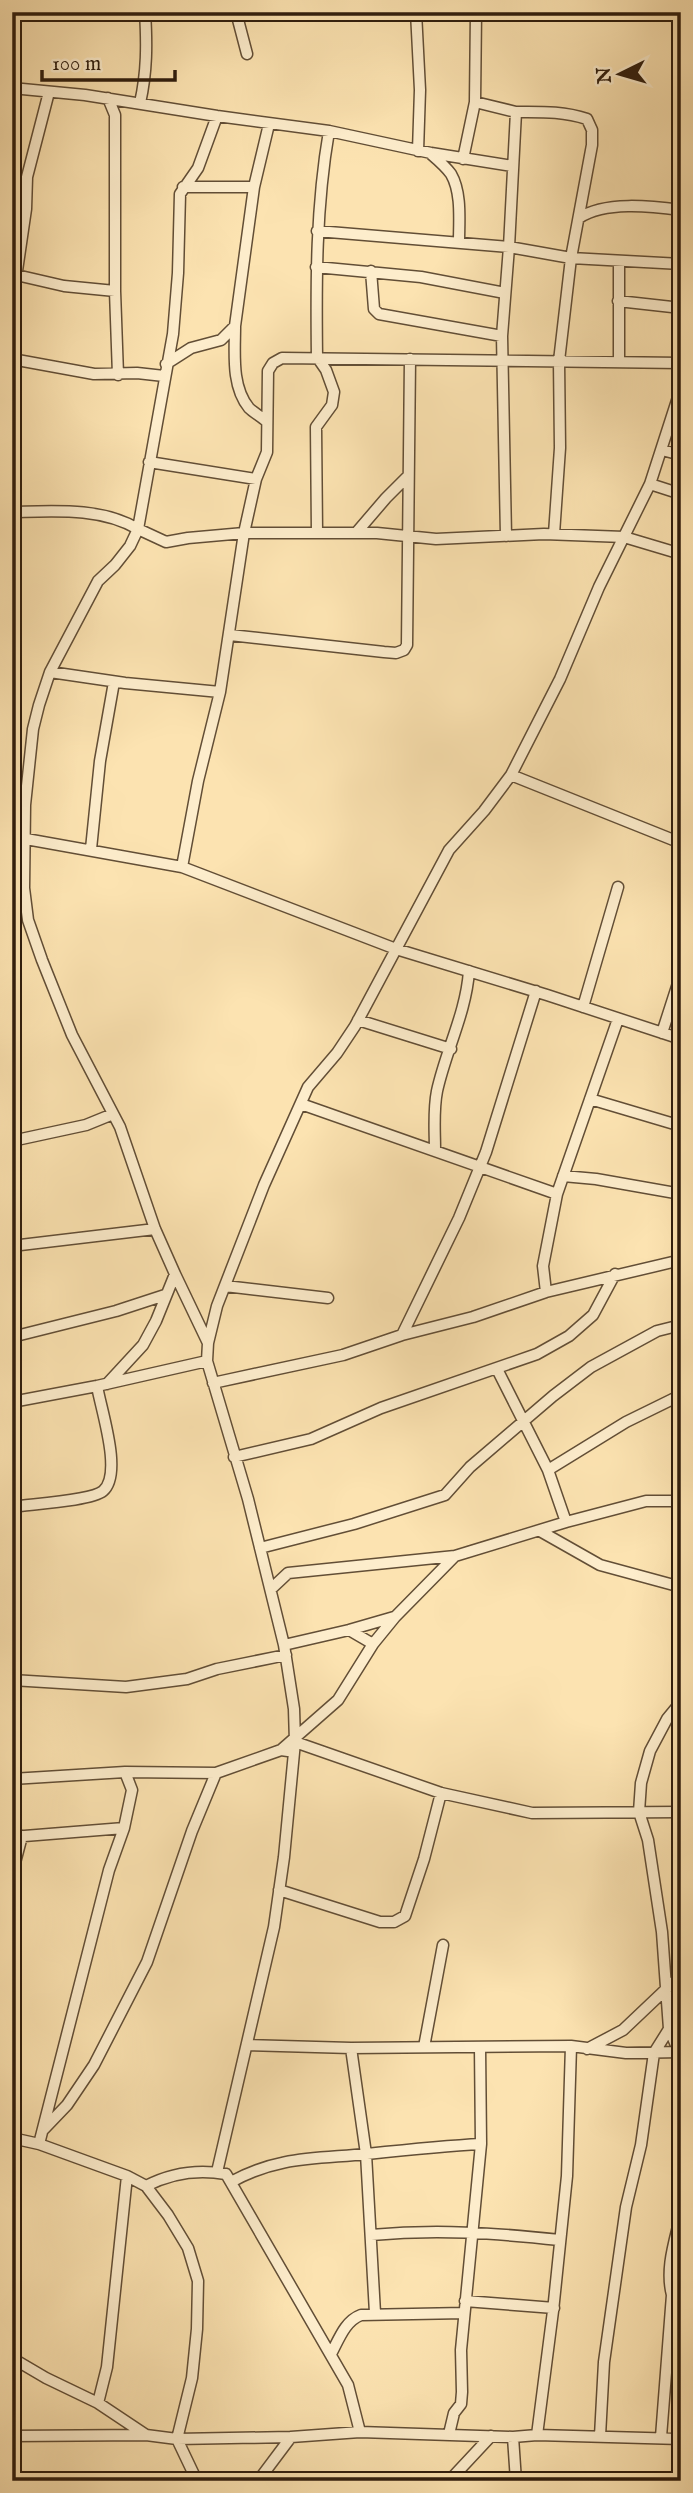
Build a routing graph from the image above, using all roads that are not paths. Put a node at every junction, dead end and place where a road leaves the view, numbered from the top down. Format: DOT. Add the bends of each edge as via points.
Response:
graph roads {
  1 [pos="145,12"];
  2 [pos="236,12"];
  3 [pos="415,12"];
  4 [pos="476,12"];
  5 [pos="247,54"];
  6 [pos="12,88"];
  7 [pos="49,92"];
  8 [pos="108,98"];
  9 [pos="127,101"];
  10 [pos="475,102"];
  11 [pos="140,103"];
  12 [pos="516,112"];
  13 [pos="115,115"];
  14 [pos="217,116"];
  15 [pos="269,124"];
  16 [pos="329,131"];
  17 [pos="418,151"];
  18 [pos="431,153"];
  19 [pos="463,159"];
  20 [pos="512,166"];
  21 [pos="183,187"];
  22 [pos="254,187"];
  23 [pos="681,210"];
  24 [pos="579,218"];
  25 [pos="317,232"];
  26 [pos="459,242"];
  27 [pos="509,247"];
  28 [pos="571,258"];
  29 [pos="619,261"];
  30 [pos="681,264"];
  31 [pos="316,267"];
  32 [pos="371,271"];
  33 [pos="14,275"];
  34 [pos="115,291"];
  35 [pos="505,292"];
  36 [pos="618,301"];
  37 [pos="12,305"];
  38 [pos="681,308"];
  39 [pos="234,326"];
  40 [pos="502,336"];
  41 [pos="317,357"];
  42 [pos="12,359"];
  43 [pos="410,359"];
  44 [pos="559,361"];
  45 [pos="502,362"];
  46 [pos="619,362"];
  47 [pos="681,363"];
  48 [pos="166,364"];
  49 [pos="118,375"];
  50 [pos="164,376"];
  51 [pos="681,388"];
  52 [pos="267,422"];
  53 [pos="662,450"];
  54 [pos="681,455"];
  55 [pos="149,462"];
  56 [pos="408,476"];
  57 [pos="256,480"];
  58 [pos="650,484"];
  59 [pos="681,494"];
  60 [pos="12,512"];
  61 [pos="138,529"];
  62 [pos="244,533"];
  63 [pos="317,533"];
  64 [pos="356,533"];
  65 [pos="554,534"];
  66 [pos="406,536"];
  67 [pos="506,536"];
  68 [pos="624,537"];
  69 [pos="681,554"];
  70 [pos="230,635"];
  71 [pos="50,672"];
  72 [pos="114,682"];
  73 [pos="220,692"];
  74 [pos="511,775"];
  75 [pos="12,820"];
  76 [pos="26,839"];
  77 [pos="681,843"];
  78 [pos="91,849"];
  79 [pos="182,867"];
  80 [pos="618,887"];
  81 [pos="396,949"];
  82 [pos="469,971"];
  83 [pos="681,974"];
  84 [pos="536,991"];
  85 [pos="583,1007"];
  86 [pos="618,1019"];
  87 [pos="358,1020"];
  88 [pos="662,1033"];
  89 [pos="681,1039"];
  90 [pos="451,1049"];
  91 [pos="590,1098"];
  92 [pos="301,1104"];
  93 [pos="681,1106"];
  94 [pos="113,1114"];
  95 [pos="678,1126"];
  96 [pos="12,1141"];
  97 [pos="435,1151"];
  98 [pos="480,1165"];
  99 [pos="563,1177"];
  100 [pos="557,1194"];
  101 [pos="681,1194"];
  102 [pos="155,1229"];
  103 [pos="12,1246"];
  104 [pos="681,1260"];
  105 [pos="175,1274"];
  106 [pos="615,1274"];
  107 [pos="225,1286"];
  108 [pos="546,1292"];
  109 [pos="165,1295"];
  110 [pos="328,1298"];
  111 [pos="681,1325"];
  112 [pos="402,1335"];
  113 [pos="12,1338"];
  114 [pos="208,1343"];
  115 [pos="207,1361"];
  116 [pos="497,1369"];
  117 [pos="213,1383"];
  118 [pos="102,1385"];
  119 [pos="681,1395"];
  120 [pos="12,1402"];
  121 [pos="524,1422"];
  122 [pos="234,1457"];
  123 [pos="548,1469"];
  124 [pos="681,1490"];
  125 [pos="678,1501"];
  126 [pos="12,1507"];
  127 [pos="566,1522"];
  128 [pos="540,1531"];
  129 [pos="260,1548"];
  130 [pos="455,1556"];
  131 [pos="288,1573"];
  132 [pos="267,1576"];
  133 [pos="681,1587"];
  134 [pos="271,1589"];
  135 [pos="395,1617"];
  136 [pos="349,1630"];
  137 [pos="373,1644"];
  138 [pos="285,1650"];
  139 [pos="12,1680"];
  140 [pos="681,1702"];
  141 [pos="295,1744"];
  142 [pos="125,1772"];
  143 [pos="146,1772"];
  144 [pos="216,1773"];
  145 [pos="12,1779"];
  146 [pos="132,1790"];
  147 [pos="441,1793"];
  148 [pos="639,1812"];
  149 [pos="681,1812"];
  150 [pos="124,1828"];
  151 [pos="17,1837"];
  152 [pos="12,1874"];
  153 [pos="279,1890"];
  154 [pos="443,1945"];
  155 [pos="681,1975"];
  156 [pos="666,1986"];
  157 [pos="669,2029"];
  158 [pos="247,2045"];
  159 [pos="571,2046"];
  160 [pos="480,2047"];
  161 [pos="351,2048"];
  162 [pos="424,2048"];
  163 [pos="587,2049"];
  164 [pos="680,2052"];
  165 [pos="654,2053"];
  166 [pos="44,2129"];
  167 [pos="12,2138"];
  168 [pos="39,2144"];
  169 [pos="481,2144"];
  170 [pos="366,2154"];
  171 [pos="217,2172"];
  172 [pos="127,2176"];
  173 [pos="231,2182"];
  174 [pos="145,2186"];
  175 [pos="681,2214"];
  176 [pos="472,2231"];
  177 [pos="371,2235"];
  178 [pos="678,2238"];
  179 [pos="560,2240"];
  180 [pos="466,2301"];
  181 [pos="554,2308"];
  182 [pos="375,2313"];
  183 [pos="464,2313"];
  184 [pos="331,2354"];
  185 [pos="12,2357"];
  186 [pos="667,2362"];
  187 [pos="681,2365"];
  188 [pos="98,2403"];
  189 [pos="360,2432"];
  190 [pos="449,2434"];
  191 [pos="146,2435"];
  192 [pos="537,2435"];
  193 [pos="12,2436"];
  194 [pos="491,2436"];
  195 [pos="600,2436"];
  196 [pos="291,2437"];
  197 [pos="513,2437"];
  198 [pos="661,2437"];
  199 [pos="177,2438"];
  200 [pos="681,2439"];
  201 [pos="197,2481"];
  202 [pos="258,2481"];
  203 [pos="449,2481"];
  204 [pos="516,2481"];
  1 -- 11 [label="street" via="146,78"];
  2 -- 5 [label="street"];
  3 -- 17 [label="street"];
  4 -- 10 [label="street"];
  6 -- 7 [label="street"];
  7 -- 8 [label="street"];
  7 -- 33 [label="street" via="27,177"];
  8 -- 9 [label="street"];
  8 -- 13 [label="street"];
  9 -- 11 [label="street"];
  9 -- 13 [label="street"];
  10 -- 12 [label="street"];
  10 -- 19 [label="street"];
  11 -- 14 [label="street"];
  12 -- 20 [label="street"];
  12 -- 24 [label="street" via="553,111 587,119 593,130 592,145"];
  13 -- 34 [label="street"];
  14 -- 15 [label="street"];
  14 -- 21 [label="street" via="198,167"];
  15 -- 16 [label="street"];
  15 -- 22 [label="street"];
  16 -- 17 [label="street"];
  16 -- 25 [label="street"];
  17 -- 18 [label="street"];
  18 -- 19 [label="street"];
  18 -- 26 [label="street" via="455,182"];
  19 -- 20 [label="street"];
  20 -- 27 [label="street"];
  21 -- 22 [label="street"];
  21 -- 48 [label="street" via="173,334"];
  22 -- 39 [label="street"];
  23 -- 24 [label="street" via="606,207"];
  24 -- 28 [label="street"];
  25 -- 26 [label="street"];
  25 -- 31 [label="street"];
  26 -- 27 [label="street"];
  27 -- 28 [label="street"];
  27 -- 35 [label="street"];
  28 -- 29 [label="street"];
  28 -- 44 [label="street"];
  29 -- 30 [label="street"];
  29 -- 36 [label="street"];
  31 -- 32 [label="street"];
  31 -- 41 [label="street"];
  32 -- 35 [label="street"];
  32 -- 40 [label="street" via="374,309 379,314"];
  33 -- 34 [label="street"];
  33 -- 37 [label="street"];
  34 -- 49 [label="street"];
  35 -- 40 [label="street"];
  36 -- 38 [label="street"];
  36 -- 46 [label="street"];
  39 -- 48 [label="street" via="220,340 191,348"];
  39 -- 52 [label="street" via="235,373 241,394 250,409"];
  40 -- 45 [label="street"];
  41 -- 43 [label="street"];
  41 -- 52 [label="street" via="282,358 273,363 268,371"];
  41 -- 63 [label="street" via="334,392 332,405 316,427"];
  42 -- 49 [label="street"];
  43 -- 45 [label="street"];
  43 -- 56 [label="street"];
  44 -- 45 [label="street"];
  44 -- 46 [label="street"];
  44 -- 65 [label="street" via="560,448"];
  45 -- 67 [label="street"];
  46 -- 47 [label="street"];
  48 -- 50 [label="street"];
  49 -- 50 [label="street"];
  50 -- 55 [label="street"];
  51 -- 53 [label="street"];
  52 -- 57 [label="street" via="267,452"];
  53 -- 54 [label="street"];
  53 -- 58 [label="street"];
  55 -- 57 [label="street"];
  55 -- 61 [label="street"];
  56 -- 64 [label="street"];
  56 -- 66 [label="street"];
  57 -- 62 [label="street"];
  58 -- 59 [label="street"];
  58 -- 68 [label="street"];
  60 -- 61 [label="street" via="102,515"];
  61 -- 62 [label="street" via="166,542"];
  61 -- 71 [label="street" via="130,546 98,581"];
  62 -- 63 [label="street"];
  62 -- 70 [label="street"];
  63 -- 64 [label="street"];
  64 -- 66 [label="street"];
  65 -- 67 [label="street"];
  65 -- 68 [label="street"];
  66 -- 67 [label="street"];
  66 -- 70 [label="street" via="404,650 396,653"];
  68 -- 69 [label="street"];
  68 -- 74 [label="street"];
  70 -- 73 [label="street"];
  71 -- 72 [label="street"];
  71 -- 76 [label="street" via="33,729"];
  72 -- 73 [label="street"];
  72 -- 78 [label="street"];
  73 -- 79 [label="street"];
  74 -- 77 [label="street"];
  74 -- 81 [label="street" via="449,850"];
  75 -- 76 [label="street"];
  76 -- 78 [label="street"];
  76 -- 94 [label="street" via="24,888 29,920 72,1035"];
  78 -- 79 [label="street"];
  79 -- 81 [label="street"];
  80 -- 85 [label="street"];
  81 -- 82 [label="street"];
  81 -- 87 [label="street"];
  82 -- 84 [label="street"];
  82 -- 90 [label="street" via="464,1010"];
  83 -- 88 [label="street"];
  84 -- 85 [label="street"];
  84 -- 98 [label="street"];
  85 -- 86 [label="street"];
  86 -- 88 [label="street"];
  86 -- 91 [label="street"];
  87 -- 90 [label="street"];
  87 -- 92 [label="street" via="308,1087"];
  88 -- 89 [label="street"];
  90 -- 97 [label="street" via="436,1099"];
  91 -- 95 [label="street"];
  91 -- 99 [label="street"];
  92 -- 97 [label="street"];
  92 -- 107 [label="street"];
  93 -- 95 [label="street"];
  94 -- 96 [label="street" via="86,1125"];
  94 -- 102 [label="street"];
  97 -- 98 [label="street"];
  98 -- 100 [label="street"];
  98 -- 112 [label="street"];
  99 -- 100 [label="street"];
  99 -- 101 [label="street"];
  100 -- 108 [label="street" via="543,1266"];
  102 -- 103 [label="street"];
  102 -- 105 [label="street"];
  104 -- 106 [label="street"];
  105 -- 109 [label="street"];
  105 -- 114 [label="street"];
  106 -- 108 [label="street"];
  106 -- 116 [label="street" via="593,1315 569,1336"];
  107 -- 110 [label="street"];
  107 -- 114 [label="street"];
  108 -- 112 [label="street"];
  109 -- 113 [label="street"];
  109 -- 118 [label="street" via="143,1345"];
  111 -- 121 [label="street" via="657,1331 591,1367"];
  112 -- 117 [label="street" via="343,1355"];
  114 -- 115 [label="street"];
  115 -- 117 [label="street"];
  115 -- 118 [label="street"];
  116 -- 121 [label="street"];
  116 -- 122 [label="street" via="381,1408 311,1439"];
  117 -- 122 [label="street"];
  118 -- 120 [label="street"];
  118 -- 126 [label="street" via="111,1481 102,1492 87,1497"];
  119 -- 123 [label="street"];
  121 -- 123 [label="street"];
  121 -- 129 [label="street" via="470,1467 445,1495"];
  122 -- 129 [label="street"];
  123 -- 127 [label="street"];
  124 -- 125 [label="street"];
  125 -- 127 [label="street" via="646,1501"];
  127 -- 128 [label="street"];
  128 -- 130 [label="street"];
  128 -- 133 [label="street" via="600,1565"];
  129 -- 132 [label="street"];
  130 -- 131 [label="street"];
  130 -- 135 [label="street"];
  131 -- 132 [label="street"];
  131 -- 134 [label="street"];
  132 -- 134 [label="street"];
  134 -- 138 [label="street"];
  135 -- 136 [label="street"];
  135 -- 137 [label="street"];
  136 -- 137 [label="street"];
  136 -- 138 [label="street"];
  137 -- 141 [label="street" via="338,1700"];
  138 -- 139 [label="street" via="187,1679 126,1688"];
  138 -- 141 [label="street"];
  140 -- 148 [label="street" via="650,1751"];
  141 -- 144 [label="street"];
  141 -- 147 [label="street"];
  141 -- 153 [label="street"];
  142 -- 143 [label="street"];
  142 -- 145 [label="street"];
  142 -- 146 [label="street"];
  143 -- 144 [label="street"];
  143 -- 146 [label="street"];
  144 -- 166 [label="street" via="147,1962 94,2064"];
  146 -- 150 [label="street"];
  147 -- 148 [label="street" via="532,1813"];
  147 -- 153 [label="street" via="405,1916 394,1923 380,1923"];
  148 -- 149 [label="street"];
  148 -- 156 [label="street" via="656,1887"];
  150 -- 151 [label="street"];
  150 -- 166 [label="street" via="109,1870"];
  151 -- 152 [label="street"];
  153 -- 158 [label="street"];
  154 -- 162 [label="street"];
  155 -- 156 [label="street"];
  156 -- 157 [label="street"];
  156 -- 163 [label="street" via="623,2030"];
  157 -- 164 [label="street"];
  157 -- 165 [label="street"];
  158 -- 161 [label="street"];
  158 -- 171 [label="street"];
  159 -- 160 [label="street"];
  159 -- 163 [label="street"];
  159 -- 179 [label="street"];
  160 -- 162 [label="street"];
  160 -- 169 [label="street"];
  161 -- 162 [label="street"];
  161 -- 170 [label="street"];
  163 -- 165 [label="street"];
  164 -- 165 [label="street"];
  165 -- 195 [label="street" via="604,2362"];
  166 -- 168 [label="street"];
  167 -- 168 [label="street"];
  168 -- 172 [label="street"];
  169 -- 170 [label="street"];
  169 -- 176 [label="street"];
  170 -- 173 [label="street" via="289,2160 254,2169"];
  170 -- 177 [label="street"];
  171 -- 173 [label="street" via="226,2174"];
  171 -- 174 [label="street" via="180,2173"];
  172 -- 174 [label="street"];
  172 -- 188 [label="street" via="107,2367"];
  173 -- 184 [label="street"];
  174 -- 199 [label="street" via="188,2248 198,2281 192,2378"];
  175 -- 178 [label="street"];
  176 -- 177 [label="street"];
  176 -- 179 [label="street"];
  176 -- 180 [label="street"];
  177 -- 182 [label="street"];
  178 -- 186 [label="street" via="669,2283"];
  179 -- 181 [label="street"];
  180 -- 181 [label="street"];
  180 -- 183 [label="street"];
  181 -- 192 [label="street"];
  182 -- 183 [label="street"];
  182 -- 184 [label="street" via="352,2318"];
  183 -- 190 [label="street" via="462,2392"];
  184 -- 189 [label="street" via="348,2385"];
  185 -- 188 [label="street"];
  186 -- 187 [label="street"];
  186 -- 198 [label="street"];
  188 -- 191 [label="street"];
  189 -- 190 [label="street"];
  189 -- 196 [label="street"];
  190 -- 194 [label="street"];
  191 -- 193 [label="street"];
  191 -- 199 [label="street"];
  192 -- 195 [label="street"];
  192 -- 197 [label="street"];
  194 -- 197 [label="street"];
  194 -- 203 [label="street"];
  195 -- 198 [label="street"];
  196 -- 199 [label="street"];
  196 -- 202 [label="street"];
  197 -- 204 [label="street"];
  198 -- 200 [label="street"];
  199 -- 201 [label="street"];
}
